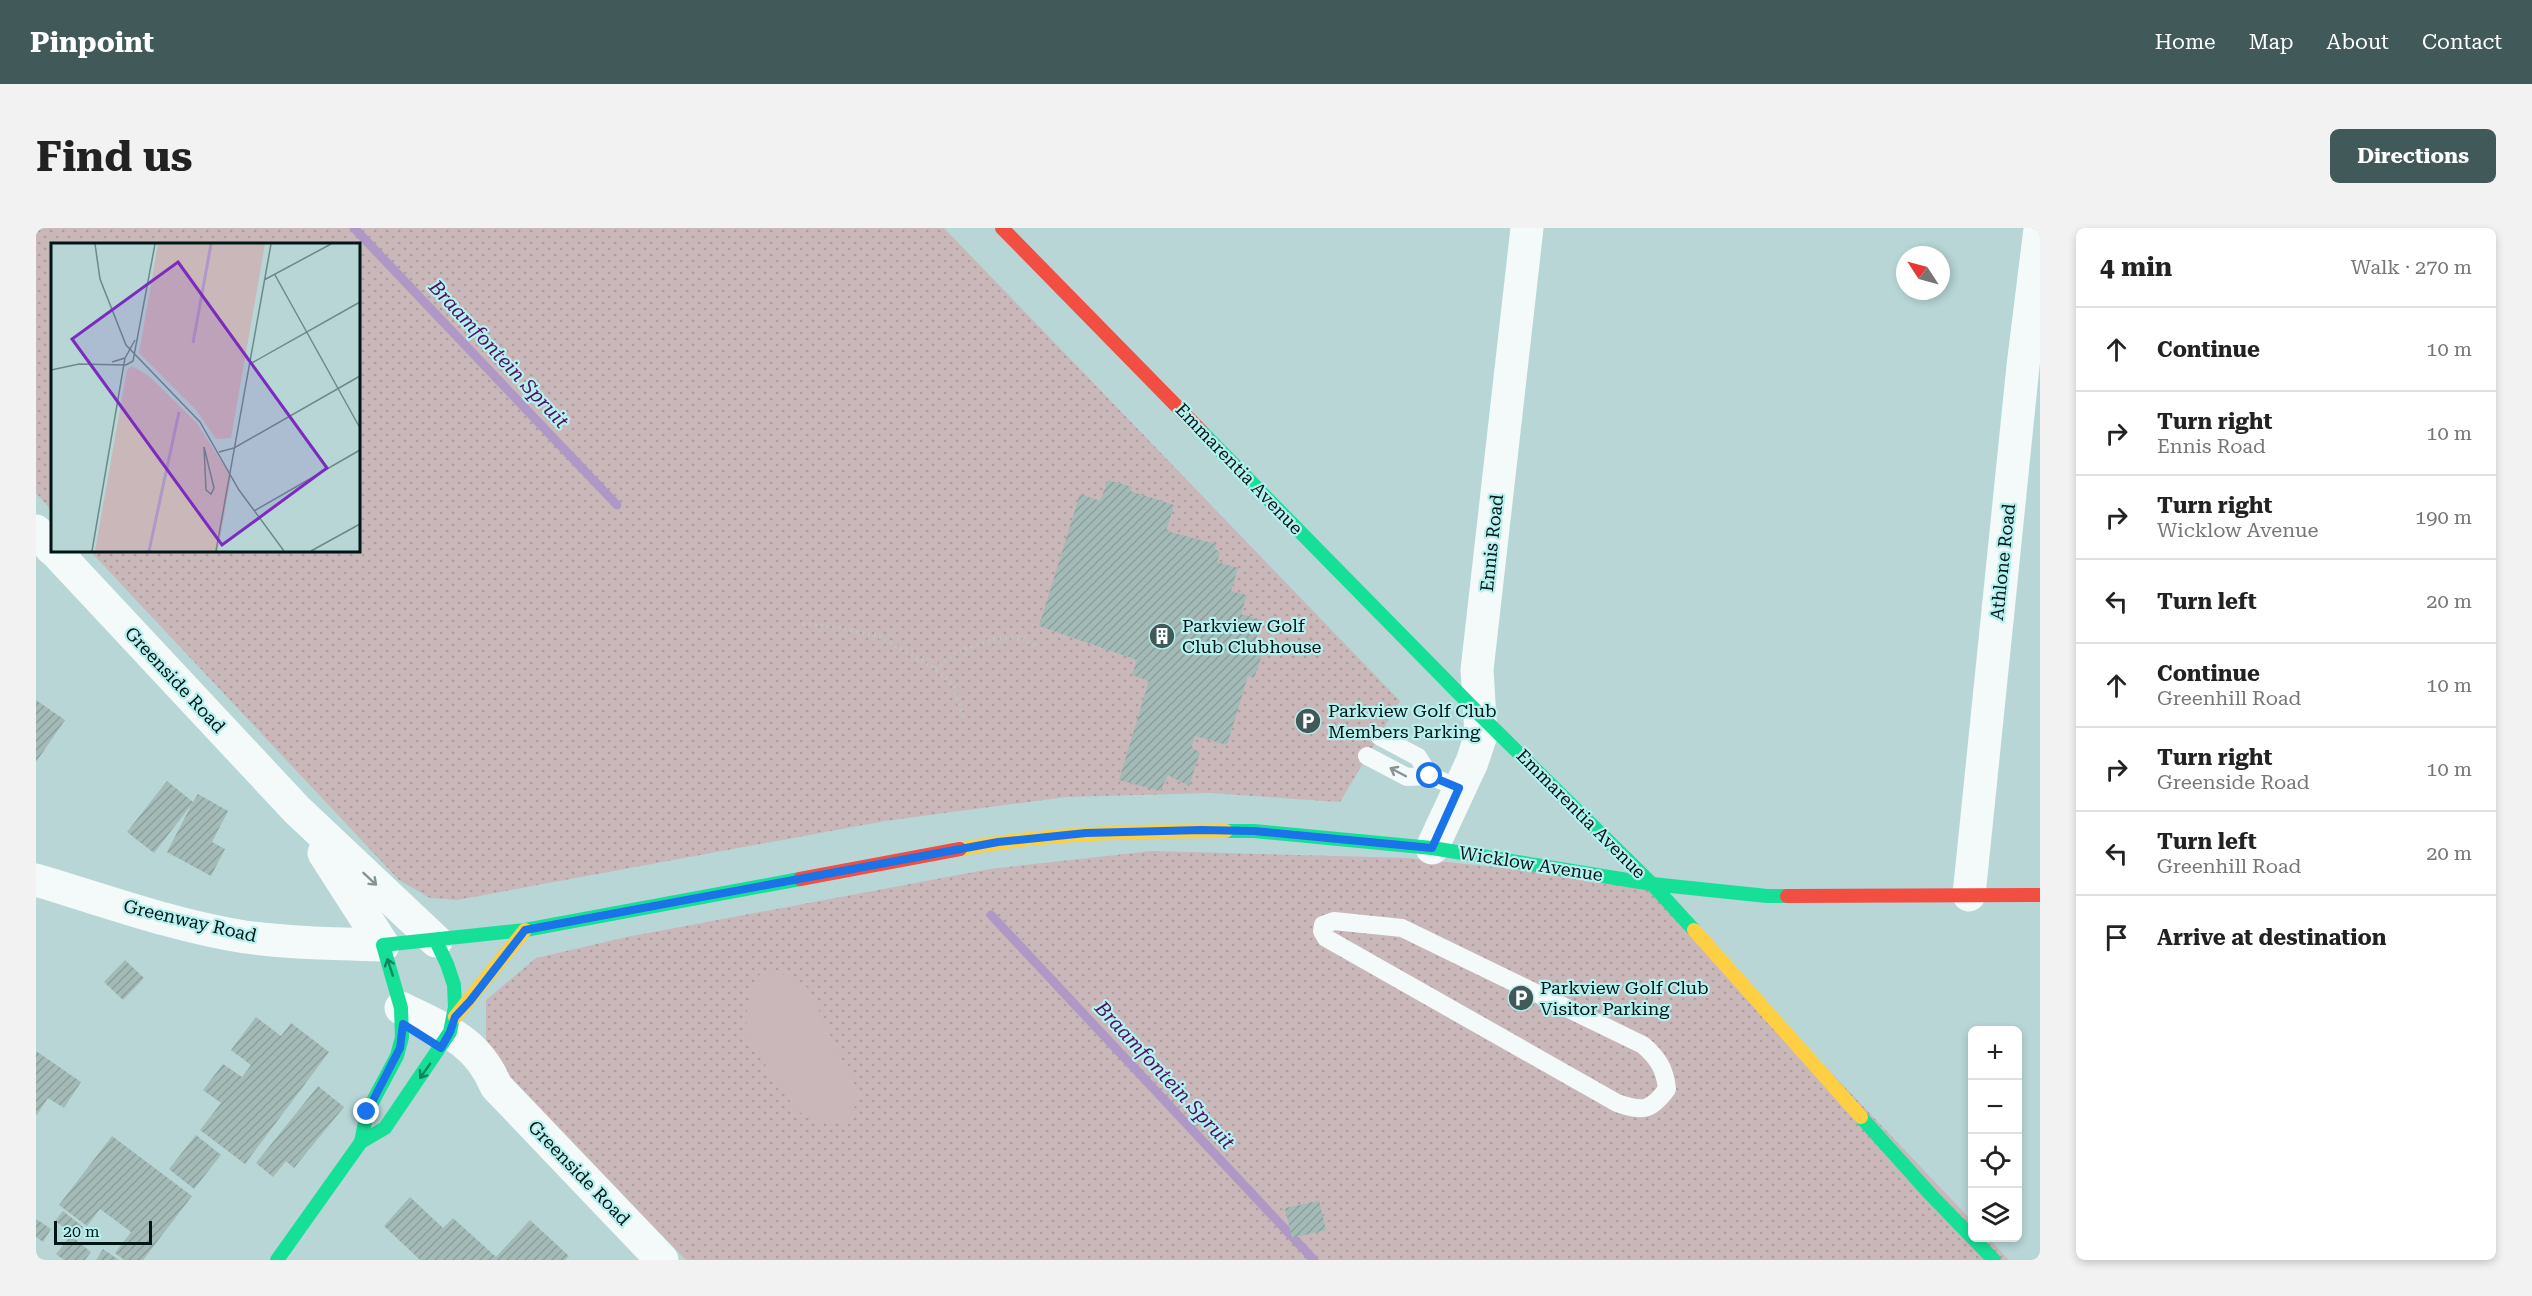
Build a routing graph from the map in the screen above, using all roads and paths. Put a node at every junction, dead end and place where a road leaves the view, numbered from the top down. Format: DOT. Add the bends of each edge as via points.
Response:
graph roads {
  1 [pos="1527,228"];
  2 [pos="2040,229"];
  3 [pos="1010,232"];
  4 [pos="36,531"];
  5 [pos="51,548"];
  6 [pos="55,552"];
  7 [pos="803,624"];
  8 [pos="1036,646"];
  9 [pos="935,668"];
  10 [pos="1481,716"];
  11 [pos="964,719"];
  12 [pos="1379,736"];
  13 [pos="1367,756"];
  14 [pos="1444,782"];
  15 [pos="297,810"];
  16 [pos="1432,848"];
  17 [pos="36,880"];
  18 [pos="1652,884"];
  19 [pos="2040,894"];
  20 [pos="1969,895"];
  21 [pos="1404,921"];
  22 [pos="525,930"];
  23 [pos="436,940"];
  24 [pos="383,945"];
  25 [pos="402,1016"];
  26 [pos="448,1032"];
  27 [pos="362,1142"];
  28 [pos="277,1260"];
  29 [pos="662,1260"];
  30 [pos="1994,1260"];
  1 -- 10 [label="street, Ennis Road" via="1478,670"];
  2 -- 20 [label="street, Athlone Road"];
  3 -- 10 [label="street, Emmarentia Avenue"];
  4 -- 5 [label="street, Greenside Road"];
  6 -- 15 [label="street, Greenside Road"];
  7 -- 9 [label="path" via="878,636"];
  8 -- 9 [label="path" via="1023,638 993,639 957,652"];
  9 -- 11 [label="path" via="954,687"];
  10 -- 14 [label="street, Ennis Road" via="1481,735"];
  10 -- 18 [label="street, Emmarentia Avenue"];
  12 -- 14 [label="lane" via="1418,757"];
  14 -- 13 [label="lane, one-way" via="1407,777"];
  14 -- 16 [label="street, Ennis Road"];
  15 -- 23 [label="street, Greenside Road, one-way"];
  15 -- 24 [label="street, Greenside Road"];
  16 -- 18 [label="street, Wicklow Avenue"];
  16 -- 22 [label="street, Wicklow Avenue" via="1254,831 1086,833 998,842"];
  17 -- 24 [label="street, Greenway Road" via="185,924 243,936 319,944"];
  18 -- 20 [label="street, Wicklow Avenue" via="1767,896"];
  18 -- 30 [label="street, Emmarentia Avenue" via="1931,1196"];
  19 -- 20 [label="street, Wicklow Avenue"];
  21 -- 21 [label="lane" via="1334,921 1323,925 1322,931 1326,938 1617,1103 1644,1109 1656,1104 1667,1089 1663,1066 1643,1045"];
  22 -- 23 [label="street, Wicklow Avenue"];
  22 -- 26 [label="street"];
  23 -- 24 [label="street, Wicklow Avenue"];
  23 -- 26 [label="street" via="453,974 456,1000"];
  25 -- 24 [label="street, one-way"];
  25 -- 26 [label="street, Greenside Road"];
  25 -- 27 [label="street" via="400,1048 367,1112"];
  26 -- 27 [label="street, one-way" via="385,1128"];
  26 -- 29 [label="street, Greenside Road" via="488,1066 496,1086"];
  27 -- 28 [label="street"];
}
